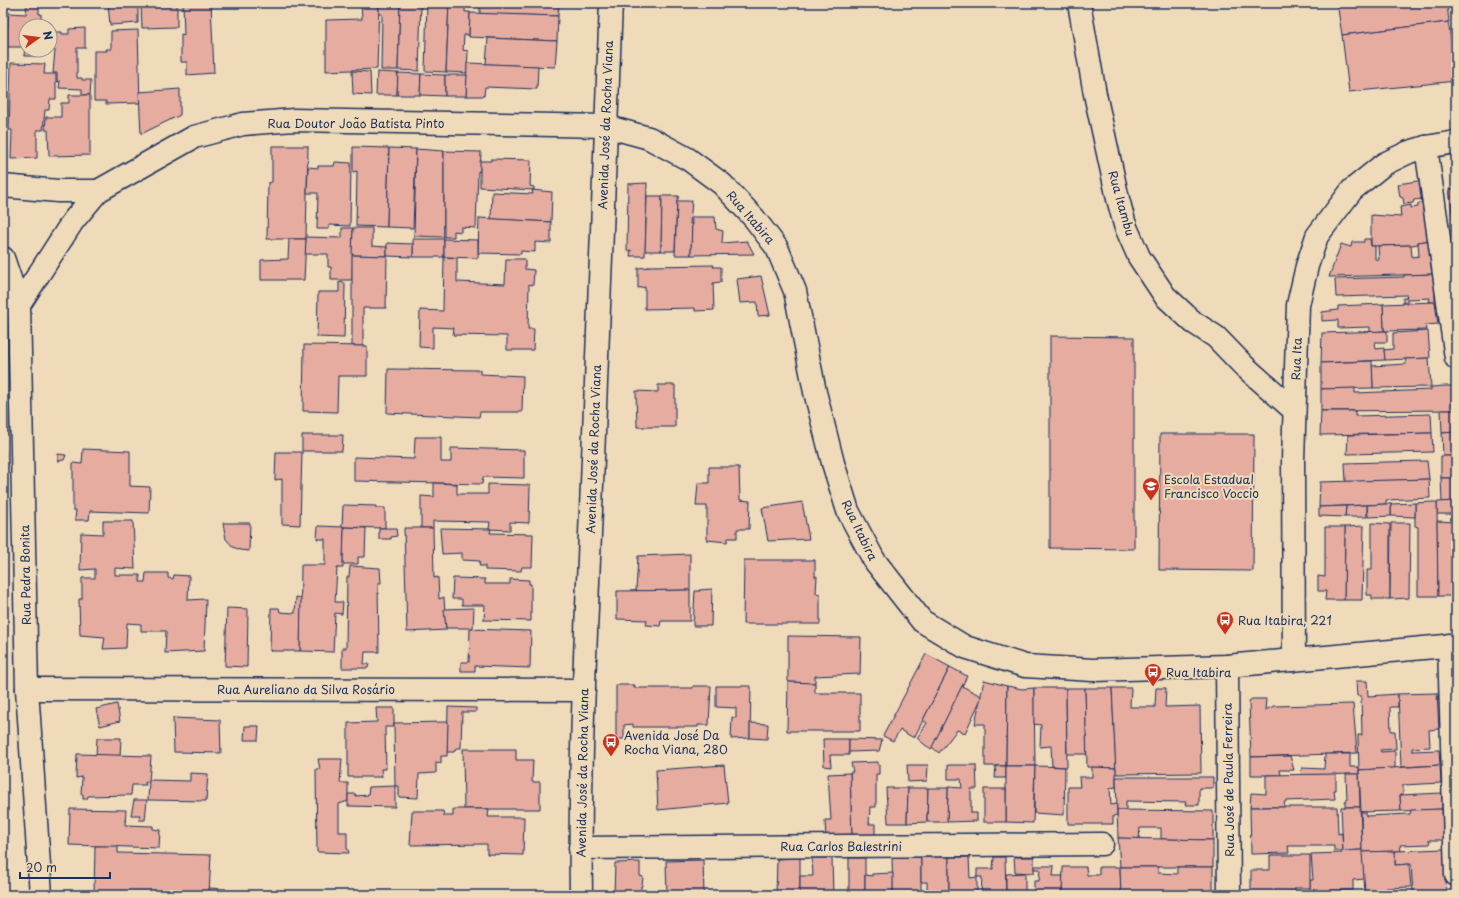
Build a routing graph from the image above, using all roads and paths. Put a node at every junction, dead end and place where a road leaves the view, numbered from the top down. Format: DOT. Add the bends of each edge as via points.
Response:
graph roads {
  1 [pos="611,3"];
  2 [pos="1079,3"];
  3 [pos="605,126"];
  4 [pos="1456,142"];
  5 [pos="1426,147"];
  6 [pos="3,186"];
  7 [pos="98,190"];
  8 [pos="3,258"];
  9 [pos="19,306"];
  10 [pos="1456,358"];
  11 [pos="1294,410"];
  12 [pos="1453,645"];
  13 [pos="1294,660"];
  14 [pos="1227,666"];
  15 [pos="27,688"];
  16 [pos="584,690"];
  17 [pos="1102,844"];
  18 [pos="580,848"];
  19 [pos="1456,875"];
  20 [pos="40,895"];
  21 [pos="581,895"];
  22 [pos="1229,895"];
  1 -- 3 [label="street, Avenida José da Rocha Viana"];
  2 -- 11 [label="street, Rua Itambu" via="1095,94 1118,199 1125,225 1139,257 1165,296 1193,322 1216,336 1244,366"];
  3 -- 7 [label="street, Rua Doutor João Batista Pinto" via="294,120 243,124 194,137"];
  3 -- 14 [label="street, Rua Itabira" via="649,138 688,159 722,184 778,248 795,291 815,392 848,511 874,560 922,620 965,647 1025,666 1093,670"];
  3 -- 16 [label="street, Avenida José da Rocha Viana"];
  4 -- 5 [label="street, Rua Ita"];
  5 -- 10 [label="street"];
  5 -- 11 [label="street, Rua Ita" via="1384,164 1352,190 1317,236 1298,305"];
  6 -- 7 [label="street" via="58,191"];
  7 -- 9 [label="street" via="73,221"];
  8 -- 9 [label="street, Rua Pedra Bonita"];
  9 -- 15 [label="street, Rua Pedra Bonita"];
  11 -- 13 [label="street, Rua Ita"];
  12 -- 13 [label="street, Rua Itabira"];
  12 -- 19 [label="street"];
  13 -- 14 [label="street, Rua Itabira"];
  14 -- 22 [label="street, Rua José de Paula Ferreira"];
  15 -- 16 [label="street, Rua Aureliano da Silva Rosário"];
  15 -- 20 [label="street, Rua Pedra Bonita"];
  16 -- 18 [label="street, Avenida José da Rocha Viana"];
  17 -- 18 [label="street, Rua Carlos Balestrini"];
  18 -- 21 [label="street, Avenida José da Rocha Viana"];
}
